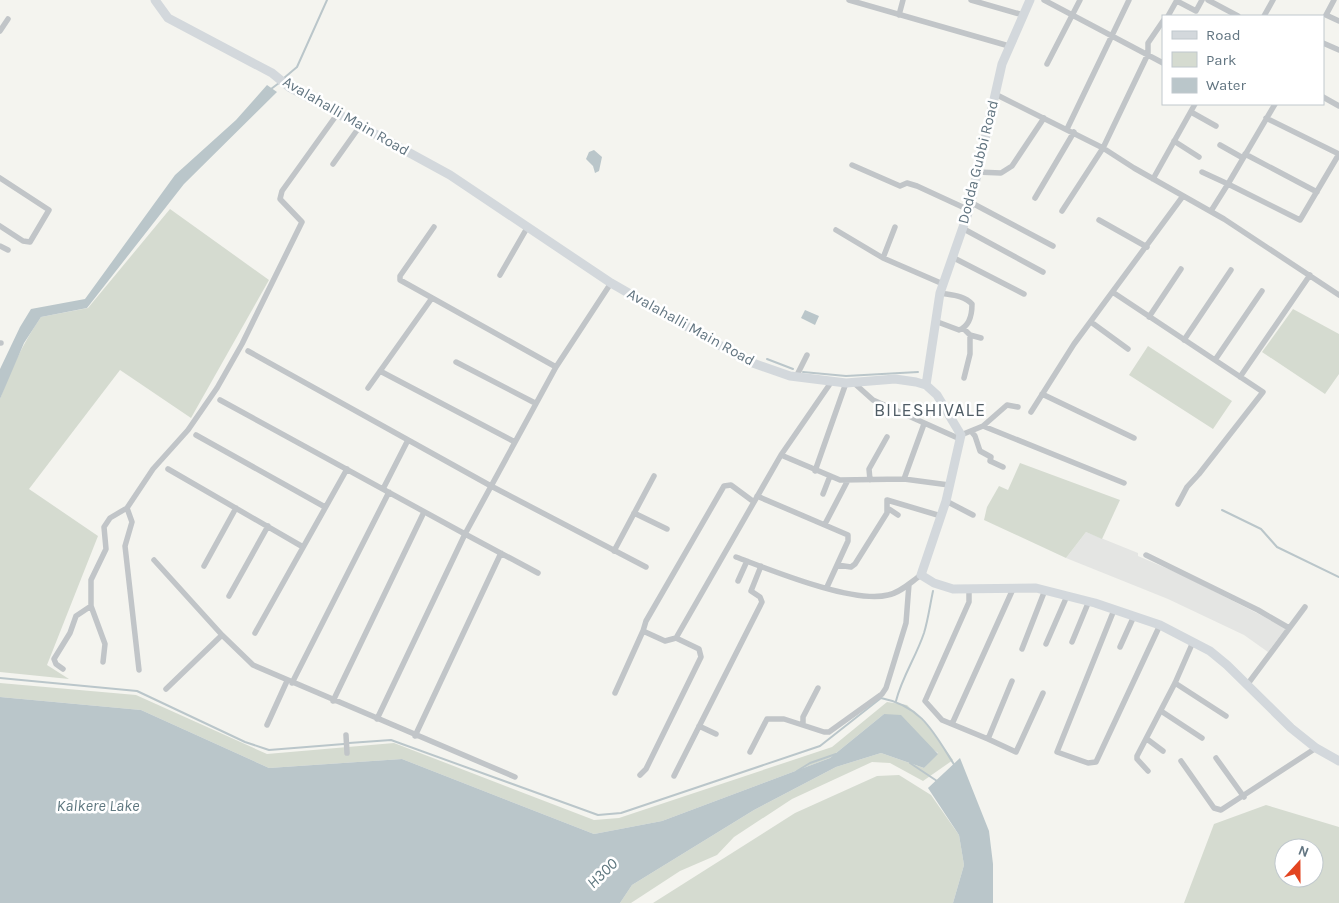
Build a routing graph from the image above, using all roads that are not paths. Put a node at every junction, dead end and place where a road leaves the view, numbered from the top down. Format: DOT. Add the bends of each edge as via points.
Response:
graph roads {
  1 [pos="155,0"];
  2 [pos="849,0"];
  3 [pos="903,0"];
  4 [pos="971,0"];
  5 [pos="1030,0"];
  6 [pos="1044,0"];
  7 [pos="1080,0"];
  8 [pos="1128,0"];
  9 [pos="1177,0"];
  10 [pos="1202,0"];
  11 [pos="1208,0"];
  12 [pos="1273,0"];
  13 [pos="1334,0"];
  14 [pos="899,14"];
  15 [pos="1195,14"];
  16 [pos="1022,15"];
  17 [pos="1073,15"];
  18 [pos="1169,15"];
  19 [pos="1236,15"];
  20 [pos="1265,15"];
  21 [pos="8,19"];
  22 [pos="1339,21"];
  23 [pos="1162,22"];
  24 [pos="0,31"];
  25 [pos="1112,35"];
  26 [pos="1324,43"];
  27 [pos="1009,46"];
  28 [pos="1339,50"];
  29 [pos="1148,54"];
  30 [pos="1162,63"];
  31 [pos="1048,64"];
  32 [pos="995,94"];
  33 [pos="1324,98"];
  34 [pos="1194,105"];
  35 [pos="1274,105"];
  36 [pos="1339,106"];
  37 [pos="1191,112"];
  38 [pos="338,113"];
  39 [pos="1044,118"];
  40 [pos="1266,118"];
  41 [pos="360,126"];
  42 [pos="1216,126"];
  43 [pos="1067,129"];
  44 [pos="1074,132"];
  45 [pos="1174,142"];
  46 [pos="1220,146"];
  47 [pos="1103,148"];
  48 [pos="1244,156"];
  49 [pos="1338,156"];
  50 [pos="1199,157"];
  51 [pos="334,164"];
  52 [pos="852,165"];
  53 [pos="976,172"];
  54 [pos="1202,172"];
  55 [pos="0,178"];
  56 [pos="1153,179"];
  57 [pos="1228,184"];
  58 [pos="1317,192"];
  59 [pos="1183,196"];
  60 [pos="1035,198"];
  61 [pos="969,206"];
  62 [pos="1062,211"];
  63 [pos="1210,211"];
  64 [pos="1100,220"];
  65 [pos="0,226"];
  66 [pos="434,227"];
  67 [pos="895,227"];
  68 [pos="527,228"];
  69 [pos="962,228"];
  70 [pos="836,230"];
  71 [pos="0,246"];
  72 [pos="1053,246"];
  73 [pos="1147,247"];
  74 [pos="8,250"];
  75 [pos="952,257"];
  76 [pos="884,258"];
  77 [pos="1181,269"];
  78 [pos="1231,270"];
  79 [pos="1043,272"];
  80 [pos="500,275"];
  81 [pos="1310,275"];
  82 [pos="612,283"];
  83 [pos="942,288"];
  84 [pos="1262,291"];
  85 [pos="1114,293"];
  86 [pos="1024,294"];
  87 [pos="1339,295"];
  88 [pos="432,298"];
  89 [pos="1149,317"];
  90 [pos="935,322"];
  91 [pos="1091,322"];
  92 [pos="963,328"];
  93 [pos="970,335"];
  94 [pos="981,338"];
  95 [pos="1184,340"];
  96 [pos="1128,349"];
  97 [pos="248,351"];
  98 [pos="808,355"];
  99 [pos="1215,360"];
  100 [pos="456,362"];
  101 [pos="556,367"];
  102 [pos="380,371"];
  103 [pos="796,377"];
  104 [pos="1240,377"];
  105 [pos="964,378"];
  106 [pos="832,381"];
  107 [pos="850,383"];
  108 [pos="926,386"];
  109 [pos="368,388"];
  110 [pos="1042,394"];
  111 [pos="220,400"];
  112 [pos="535,403"];
  113 [pos="1018,407"];
  114 [pos="1031,412"];
  115 [pos="924,424"];
  116 [pos="984,426"];
  117 [pos="971,431"];
  118 [pos="196,435"];
  119 [pos="887,437"];
  120 [pos="961,437"];
  121 [pos="1134,438"];
  122 [pos="408,440"];
  123 [pos="514,442"];
  124 [pos="781,455"];
  125 [pos="1003,466"];
  126 [pos="168,469"];
  127 [pos="347,469"];
  128 [pos="815,471"];
  129 [pos="654,476"];
  130 [pos="830,476"];
  131 [pos="904,479"];
  132 [pos="848,480"];
  133 [pos="870,480"];
  134 [pos="1124,483"];
  135 [pos="491,486"];
  136 [pos="949,486"];
  137 [pos="386,490"];
  138 [pos="823,494"];
  139 [pos="755,499"];
  140 [pos="946,501"];
  141 [pos="1178,504"];
  142 [pos="325,507"];
  143 [pos="127,508"];
  144 [pos="236,508"];
  145 [pos="889,509"];
  146 [pos="424,512"];
  147 [pos="634,513"];
  148 [pos="898,515"];
  149 [pos="973,515"];
  150 [pos="941,516"];
  151 [pos="825,524"];
  152 [pos="268,526"];
  153 [pos="667,529"];
  154 [pos="465,534"];
  155 [pos="303,547"];
  156 [pos="614,550"];
  157 [pos="501,553"];
  158 [pos="1146,555"];
  159 [pos="736,557"];
  160 [pos="154,560"];
  161 [pos="747,561"];
  162 [pos="837,565"];
  163 [pos="204,566"];
  164 [pos="761,566"];
  165 [pos="646,567"];
  166 [pos="538,573"];
  167 [pos="921,575"];
  168 [pos="738,581"];
  169 [pos="909,584"];
  170 [pos="827,587"];
  171 [pos="1013,589"];
  172 [pos="1045,590"];
  173 [pos="969,591"];
  174 [pos="229,596"];
  175 [pos="1067,596"];
  176 [pos="1089,601"];
  177 [pos="91,606"];
  178 [pos="1305,607"];
  179 [pos="1114,610"];
  180 [pos="1134,616"];
  181 [pos="1160,625"];
  182 [pos="1289,628"];
  183 [pos="642,631"];
  184 [pos="255,633"];
  185 [pos="222,635"];
  186 [pos="676,638"];
  187 [pos="1072,642"];
  188 [pos="1193,642"];
  189 [pos="1046,644"];
  190 [pos="1120,647"];
  191 [pos="1022,649"];
  192 [pos="102,662"];
  193 [pos="63,669"];
  194 [pos="139,670"];
  195 [pos="1012,680"];
  196 [pos="290,682"];
  197 [pos="1175,684"];
  198 [pos="1247,685"];
  199 [pos="818,688"];
  200 [pos="166,689"];
  201 [pos="615,692"];
  202 [pos="1042,693"];
  203 [pos="333,701"];
  204 [pos="1161,711"];
  205 [pos="1226,716"];
  206 [pos="377,719"];
  207 [pos="952,724"];
  208 [pos="267,725"];
  209 [pos="803,725"];
  210 [pos="699,726"];
  211 [pos="716,734"];
  212 [pos="415,736"];
  213 [pos="1202,738"];
  214 [pos="988,739"];
  215 [pos="1147,740"];
  216 [pos="1316,748"];
  217 [pos="1163,751"];
  218 [pos="750,752"];
  219 [pos="1216,758"];
  220 [pos="1181,761"];
  221 [pos="1339,761"];
  222 [pos="1148,770"];
  223 [pos="640,775"];
  224 [pos="674,776"];
  225 [pos="515,777"];
  226 [pos="1244,796"];
  1 -- 38 [label="main road, Avalahalli Main Road" via="168,18 272,73"];
  2 -- 14 [label="street"];
  3 -- 14 [label="street"];
  4 -- 16 [label="street"];
  5 -- 16 [label="main road, Dodda Gubbi Road"];
  6 -- 17 [label="street"];
  7 -- 17 [label="street"];
  8 -- 25 [label="street"];
  9 -- 15 [label="street"];
  9 -- 18 [label="street"];
  10 -- 15 [label="street"];
  11 -- 19 [label="street"];
  12 -- 20 [label="street"];
  13 -- 22 [label="street" via="1326,15"];
  14 -- 27 [label="street"];
  16 -- 27 [label="main road, Dodda Gubbi Road"];
  17 -- 25 [label="street"];
  17 -- 31 [label="street"];
  21 -- 24 [label="street"];
  23 -- 29 [label="street" via="1148,43"];
  25 -- 29 [label="street"];
  25 -- 43 [label="street"];
  26 -- 28 [label="street"];
  27 -- 32 [label="main road, Dodda Gubbi Road"];
  29 -- 30 [label="street"];
  29 -- 47 [label="street"];
  32 -- 39 [label="street"];
  32 -- 53 [label="main road, Dodda Gubbi Road"];
  33 -- 36 [label="street"];
  34 -- 37 [label="street"];
  35 -- 40 [label="street"];
  37 -- 42 [label="street"];
  37 -- 45 [label="street"];
  38 -- 41 [label="main road, Avalahalli Main Road"];
  38 -- 143 [label="street" via="282,191 280,199 302,222 242,344 188,430 153,469"];
  39 -- 43 [label="street"];
  39 -- 53 [label="street" via="1012,166 1001,174"];
  40 -- 48 [label="street"];
  40 -- 49 [label="street"];
  41 -- 51 [label="street"];
  41 -- 68 [label="main road, Avalahalli Main Road" via="450,175"];
  43 -- 44 [label="street"];
  44 -- 47 [label="street"];
  44 -- 60 [label="street"];
  45 -- 50 [label="street"];
  45 -- 56 [label="street"];
  46 -- 48 [label="street"];
  47 -- 56 [label="street"];
  47 -- 62 [label="street"];
  48 -- 57 [label="street"];
  48 -- 58 [label="street"];
  49 -- 58 [label="street"];
  52 -- 61 [label="street" via="900,186 907,183"];
  53 -- 61 [label="main road, Dodda Gubbi Road"];
  54 -- 57 [label="street"];
  55 -- 65 [label="street" via="49,210 30,242"];
  56 -- 59 [label="street"];
  57 -- 58 [label="street" via="1300,220"];
  57 -- 63 [label="street"];
  59 -- 63 [label="street"];
  59 -- 73 [label="street"];
  61 -- 69 [label="main road, Dodda Gubbi Road"];
  61 -- 72 [label="street"];
  63 -- 81 [label="street"];
  64 -- 73 [label="street"];
  66 -- 88 [label="street" via="399,278"];
  67 -- 76 [label="street"];
  68 -- 80 [label="street"];
  68 -- 82 [label="main road, Avalahalli Main Road"];
  69 -- 75 [label="main road, Dodda Gubbi Road"];
  69 -- 79 [label="street"];
  70 -- 76 [label="street"];
  71 -- 74 [label="street"];
  73 -- 85 [label="street"];
  75 -- 83 [label="main road, Dodda Gubbi Road"];
  75 -- 86 [label="street"];
  76 -- 83 [label="street"];
  77 -- 89 [label="street"];
  78 -- 95 [label="street"];
  81 -- 87 [label="street"];
  81 -- 104 [label="street"];
  82 -- 101 [label="street"];
  82 -- 103 [label="main road, Avalahalli Main Road" via="747,361"];
  83 -- 90 [label="main road, Dodda Gubbi Road"];
  83 -- 92 [label="street" via="972,304 968,324"];
  84 -- 99 [label="street"];
  85 -- 89 [label="street"];
  85 -- 91 [label="street"];
  88 -- 101 [label="street"];
  88 -- 102 [label="street"];
  89 -- 95 [label="street"];
  90 -- 92 [label="street" via="959,330"];
  90 -- 108 [label="main road, Dodda Gubbi Road"];
  91 -- 96 [label="street"];
  91 -- 110 [label="street"];
  92 -- 93 [label="street"];
  93 -- 94 [label="street"];
  93 -- 105 [label="street" via="970,354"];
  95 -- 99 [label="street"];
  97 -- 122 [label="street"];
  98 -- 103 [label="street"];
  99 -- 104 [label="street"];
  100 -- 112 [label="street"];
  101 -- 112 [label="street"];
  102 -- 109 [label="street"];
  102 -- 123 [label="street"];
  103 -- 106 [label="main road, Avalahalli Main Road"];
  104 -- 141 [label="street" via="1264,392 1192,481"];
  106 -- 107 [label="main road, Avalahalli Main Road"];
  106 -- 124 [label="street"];
  107 -- 108 [label="main road, Avalahalli Main Road" via="895,378"];
  107 -- 115 [label="street" via="873,400"];
  107 -- 128 [label="street"];
  108 -- 120 [label="main road" via="937,396"];
  110 -- 114 [label="street"];
  110 -- 121 [label="street"];
  111 -- 127 [label="street"];
  112 -- 123 [label="street"];
  113 -- 116 [label="street" via="1007,405"];
  115 -- 120 [label="street"];
  115 -- 131 [label="street"];
  116 -- 117 [label="street"];
  116 -- 134 [label="street"];
  117 -- 120 [label="street"];
  117 -- 125 [label="street" via="980,451 991,457 990,461"];
  118 -- 142 [label="street"];
  119 -- 133 [label="street" via="869,469"];
  120 -- 136 [label="main road"];
  122 -- 135 [label="street"];
  122 -- 137 [label="street"];
  123 -- 135 [label="street"];
  124 -- 128 [label="street"];
  124 -- 139 [label="street"];
  126 -- 144 [label="street"];
  127 -- 137 [label="street"];
  127 -- 142 [label="street"];
  128 -- 130 [label="street"];
  129 -- 147 [label="street"];
  130 -- 132 [label="street"];
  130 -- 138 [label="street"];
  131 -- 133 [label="street"];
  131 -- 136 [label="street"];
  132 -- 133 [label="street"];
  132 -- 151 [label="street"];
  135 -- 154 [label="street"];
  135 -- 156 [label="street"];
  136 -- 140 [label="main road"];
  137 -- 146 [label="street"];
  137 -- 196 [label="street"];
  139 -- 151 [label="street"];
  139 -- 183 [label="street" via="731,485 724,486"];
  139 -- 186 [label="street"];
  140 -- 149 [label="street"];
  140 -- 150 [label="main road"];
  142 -- 155 [label="street"];
  143 -- 177 [label="street" via="110,518 104,527 106,549 92,580"];
  143 -- 194 [label="street" via="132,522 125,546"];
  144 -- 152 [label="street"];
  144 -- 163 [label="street"];
  145 -- 148 [label="street"];
  145 -- 150 [label="street" via="885,505 887,500"];
  145 -- 162 [label="street" via="855,564 851,567"];
  146 -- 154 [label="street"];
  146 -- 203 [label="street"];
  147 -- 153 [label="street"];
  147 -- 156 [label="street"];
  150 -- 167 [label="main road"];
  151 -- 162 [label="street" via="849,536"];
  152 -- 155 [label="street"];
  152 -- 174 [label="street"];
  154 -- 157 [label="street"];
  154 -- 206 [label="street"];
  155 -- 184 [label="street"];
  156 -- 165 [label="street"];
  157 -- 166 [label="street"];
  157 -- 212 [label="street"];
  158 -- 182 [label="street"];
  159 -- 161 [label="street"];
  160 -- 185 [label="street"];
  161 -- 164 [label="street"];
  161 -- 168 [label="street"];
  162 -- 170 [label="street"];
  164 -- 170 [label="street"];
  164 -- 210 [label="street" via="751,590 762,602"];
  167 -- 169 [label="street"];
  167 -- 173 [label="main road" via="934,584"];
  169 -- 170 [label="street" via="891,595 880,597 849,594"];
  169 -- 209 [label="street" via="906,623 884,692 829,732"];
  171 -- 172 [label="main road"];
  171 -- 173 [label="main road"];
  171 -- 207 [label="street"];
  172 -- 175 [label="main road"];
  172 -- 191 [label="street"];
  173 -- 207 [label="street" via="969,602 925,701 942,720"];
  175 -- 176 [label="main road"];
  175 -- 189 [label="street"];
  176 -- 179 [label="main road"];
  176 -- 187 [label="street"];
  177 -- 192 [label="street" via="105,644"];
  177 -- 193 [label="street" via="76,616 70,633 57,651 54,659"];
  178 -- 182 [label="street"];
  179 -- 180 [label="main road"];
  179 -- 181 [label="street" via="1057,752 1088,763 1096,762"];
  180 -- 181 [label="main road"];
  180 -- 190 [label="street"];
  181 -- 188 [label="main road"];
  182 -- 198 [label="street"];
  183 -- 186 [label="street" via="665,641"];
  183 -- 201 [label="street"];
  185 -- 196 [label="street" via="246,660"];
  185 -- 200 [label="street"];
  186 -- 223 [label="street" via="699,649 701,657 646,769"];
  188 -- 197 [label="street"];
  188 -- 198 [label="main road" via="1228,665"];
  195 -- 214 [label="street"];
  196 -- 203 [label="street"];
  196 -- 208 [label="street"];
  197 -- 204 [label="street"];
  197 -- 205 [label="street"];
  198 -- 216 [label="main road"];
  199 -- 209 [label="street" via="803,717"];
  202 -- 214 [label="street" via="1016,752"];
  203 -- 206 [label="street"];
  204 -- 213 [label="street"];
  204 -- 215 [label="street"];
  206 -- 212 [label="street"];
  207 -- 214 [label="street"];
  209 -- 218 [label="street" via="778,717 767,719"];
  210 -- 211 [label="street"];
  210 -- 224 [label="street"];
  212 -- 225 [label="street"];
  215 -- 217 [label="street"];
  215 -- 222 [label="street" via="1136,758"];
  216 -- 221 [label="main road"];
  216 -- 226 [label="street"];
  219 -- 226 [label="street"];
  220 -- 226 [label="street" via="1214,808 1221,810"];
}
